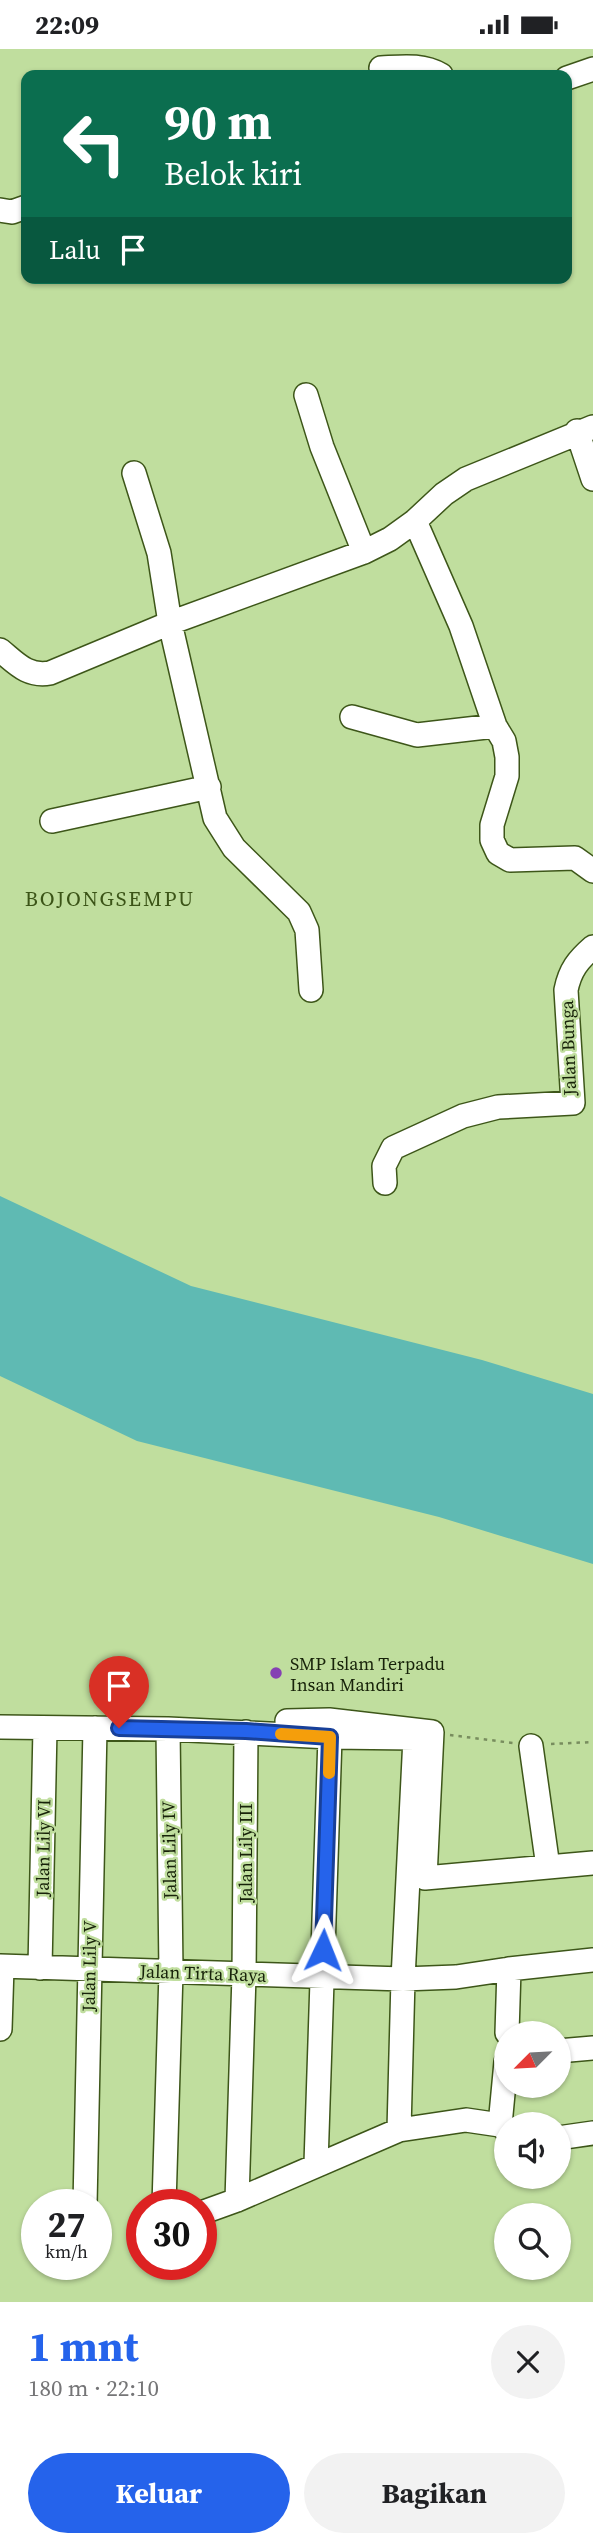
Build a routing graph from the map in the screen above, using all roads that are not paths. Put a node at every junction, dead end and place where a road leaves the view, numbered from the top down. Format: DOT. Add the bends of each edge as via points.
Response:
graph roads {
  1 [pos="382,68"];
  2 [pos="593,69"];
  3 [pos="431,70"];
  4 [pos="572,76"];
  5 [pos="21,209"];
  6 [pos="0,210"];
  7 [pos="306,395"];
  8 [pos="585,429"];
  9 [pos="134,473"];
  10 [pos="593,479"];
  11 [pos="415,521"];
  12 [pos="364,552"];
  13 [pos="170,623"];
  14 [pos="0,650"];
  15 [pos="352,717"];
  16 [pos="495,726"];
  17 [pos="208,787"];
  18 [pos="52,821"];
  19 [pos="593,871"];
  20 [pos="593,947"];
  21 [pos="311,990"];
  22 [pos="583,1102"];
  23 [pos="385,1183"];
  24 [pos="0,1714"];
  25 [pos="0,1727"];
  26 [pos="45,1728"];
  27 [pos="95,1728"];
  28 [pos="168,1729"];
  29 [pos="246,1731"];
  30 [pos="330,1737"];
  31 [pos="531,1746"];
  32 [pos="593,1863"];
  33 [pos="548,1867"];
  34 [pos="593,1878"];
  35 [pos="408,1893"];
  36 [pos="593,1960"];
  37 [pos="1,1966"];
  38 [pos="40,1968"];
  39 [pos="88,1969"];
  40 [pos="509,1969"];
  41 [pos="171,1972"];
  42 [pos="244,1975"];
  43 [pos="322,1976"];
  44 [pos="403,1979"];
  45 [pos="507,2021"];
  46 [pos="0,2029"];
  47 [pos="593,2048"];
  48 [pos="571,2050"];
  49 [pos="494,2125"];
  50 [pos="399,2130"];
  51 [pos="593,2133"];
  52 [pos="571,2136"];
  53 [pos="317,2164"];
  54 [pos="85,2189"];
  55 [pos="164,2189"];
  56 [pos="237,2200"];
  57 [pos="217,2207"];
  1 -- 3 [label="street"];
  2 -- 4 [label="street"];
  5 -- 6 [label="street"];
  7 -- 12 [label="street"];
  8 -- 10 [label="street"];
  8 -- 11 [label="street" via="466,479"];
  9 -- 13 [label="street" via="159,553"];
  11 -- 12 [label="street"];
  11 -- 16 [label="street" via="461,626"];
  12 -- 13 [label="street"];
  13 -- 14 [label="street" via="41,674 20,668"];
  13 -- 17 [label="street"];
  15 -- 16 [label="street" via="417,735"];
  16 -- 19 [label="street" via="507,757 507,776 492,825 498,853 510,860 575,858"];
  17 -- 18 [label="street"];
  17 -- 21 [label="street" via="222,833 305,921"];
  20 -- 22 [label="street, Jalan Bunga" via="569,974 566,990"];
  22 -- 23 [label="street, Jalan Bunga" via="498,1108 463,1116 393,1148 384,1166"];
  24 -- 33 [label="street" via="329,1720 432,1732 425,1878"];
  25 -- 26 [label="street"];
  26 -- 27 [label="street"];
  26 -- 38 [label="street, Jalan Lily VI"];
  27 -- 28 [label="street"];
  27 -- 39 [label="street, Jalan Lily V"];
  28 -- 29 [label="street"];
  28 -- 41 [label="street, Jalan Lily IV"];
  29 -- 30 [label="street"];
  29 -- 42 [label="street, Jalan Lily III"];
  30 -- 35 [label="street" via="415,1738"];
  30 -- 43 [label="street"];
  31 -- 33 [label="street"];
  32 -- 33 [label="street"];
  34 -- 35 [label="street"];
  35 -- 44 [label="street"];
  36 -- 40 [label="street, Jalan Tirta Raya"];
  37 -- 38 [label="street, Jalan Tirta Raya"];
  37 -- 46 [label="street"];
  38 -- 39 [label="street, Jalan Tirta Raya"];
  39 -- 41 [label="street, Jalan Tirta Raya"];
  39 -- 54 [label="street, Jalan Lily V"];
  40 -- 44 [label="street, Jalan Tirta Raya"];
  40 -- 45 [label="street"];
  41 -- 42 [label="street, Jalan Tirta Raya"];
  41 -- 55 [label="street, Jalan Lily IV"];
  42 -- 43 [label="street, Jalan Tirta Raya"];
  42 -- 56 [label="street, Jalan Lily III"];
  43 -- 44 [label="street, Jalan Tirta Raya"];
  43 -- 53 [label="street"];
  44 -- 50 [label="street"];
  47 -- 48 [label="street"];
  49 -- 50 [label="street" via="466,2120"];
  50 -- 53 [label="street"];
  51 -- 52 [label="street"];
  53 -- 56 [label="street"];
  56 -- 57 [label="street"];
}
